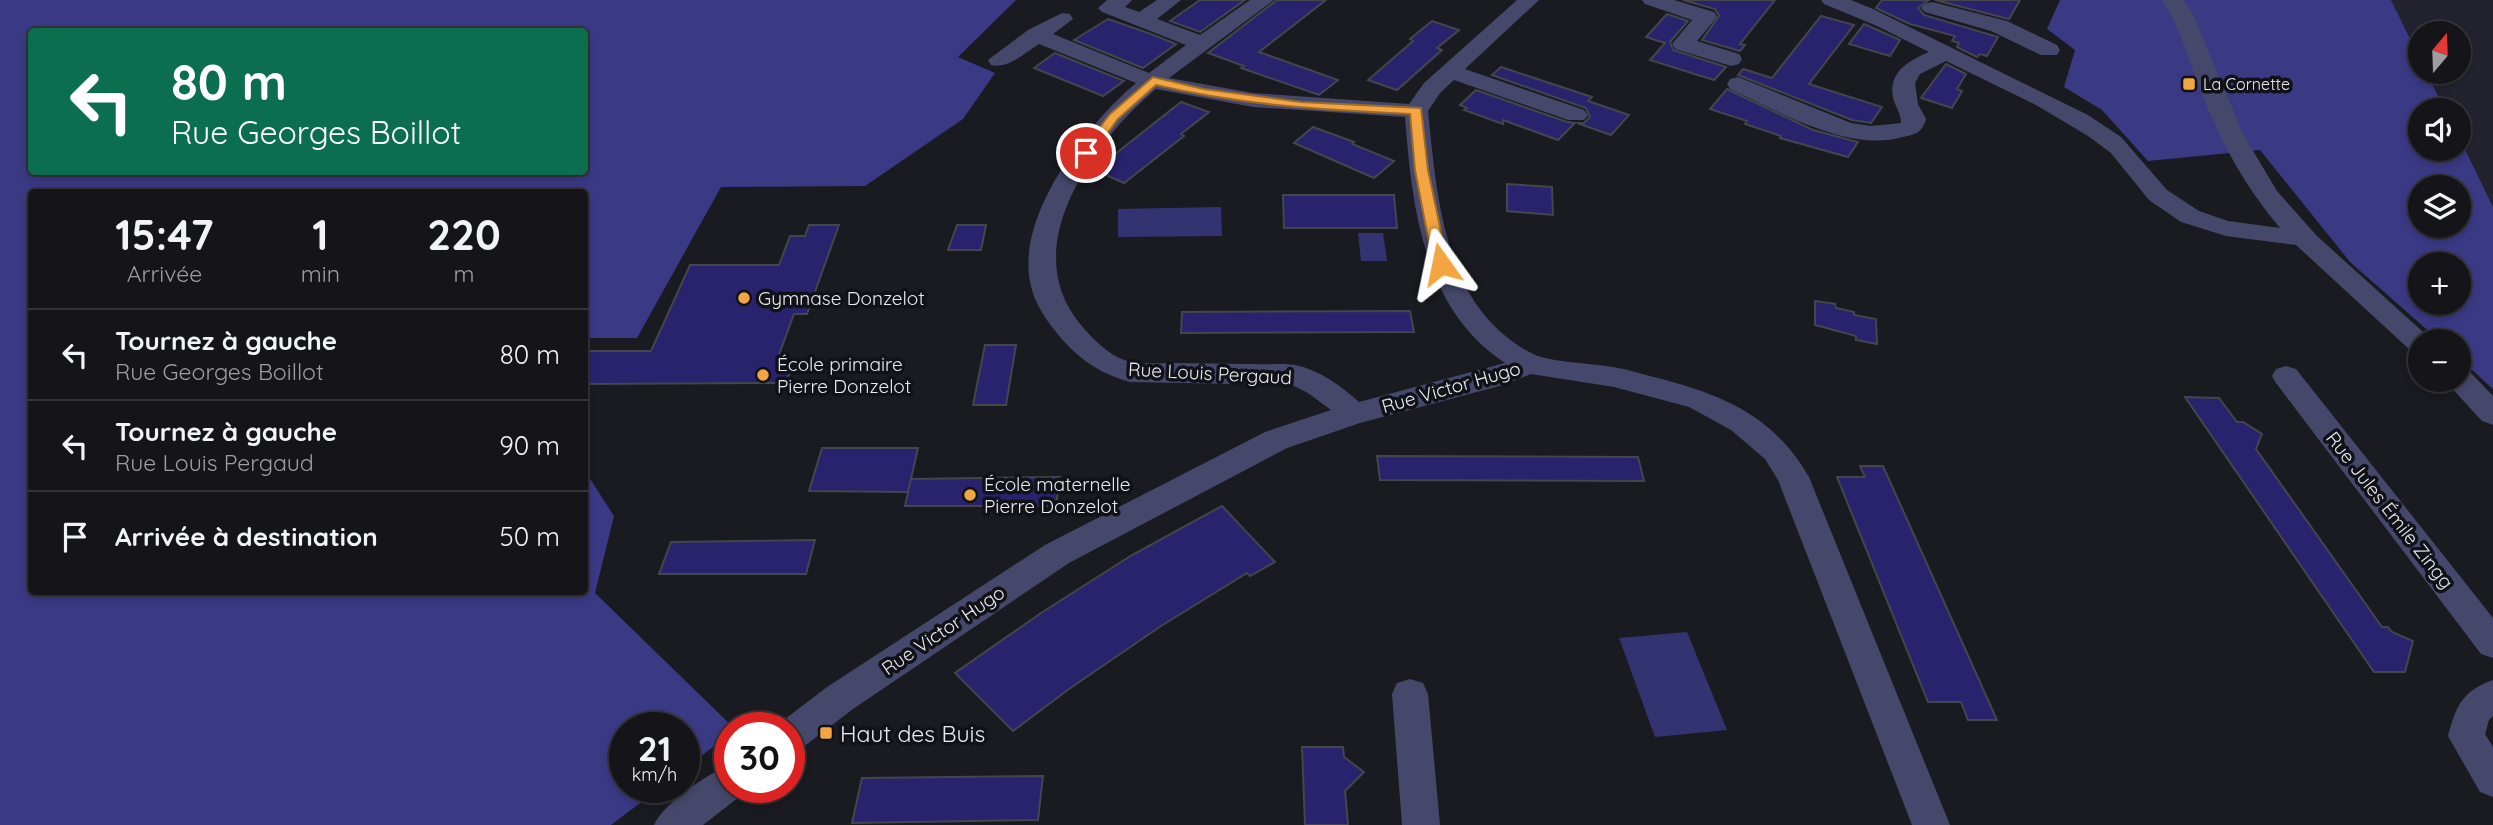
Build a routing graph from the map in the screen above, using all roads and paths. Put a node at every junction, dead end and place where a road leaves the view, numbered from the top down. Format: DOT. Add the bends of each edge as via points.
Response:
graph roads {
  1 [pos="1122,0"];
  2 [pos="1171,0"];
  3 [pos="1264,0"];
  4 [pos="1529,0"];
  5 [pos="1652,0"];
  6 [pos="1831,0"];
  7 [pos="2172,0"];
  8 [pos="1935,4"];
  9 [pos="1062,19"];
  10 [pos="1141,20"];
  11 [pos="1894,28"];
  12 [pos="1036,36"];
  13 [pos="1204,44"];
  14 [pos="2049,50"];
  15 [pos="1946,52"];
  16 [pos="1731,58"];
  17 [pos="999,60"];
  18 [pos="1451,72"];
  19 [pos="1153,81"];
  20 [pos="1738,84"];
  21 [pos="1416,111"];
  22 [pos="1576,116"];
  23 [pos="2303,238"];
  24 [pos="2408,332"];
  25 [pos="1528,364"];
  26 [pos="2286,376"];
  27 [pos="2471,391"];
  28 [pos="1353,414"];
  29 [pos="2493,414"];
  30 [pos="2493,644"];
  31 [pos="1410,694"];
  32 [pos="2493,695"];
  33 [pos="805,725"];
  34 [pos="2493,780"];
  35 [pos="714,794"];
  36 [pos="673,825"];
  37 [pos="1421,825"];
  38 [pos="1931,825"];
  1 -- 10 [label="street" via="1109,8"];
  2 -- 10 [label="street"];
  3 -- 13 [label="street, Rue Louis Pergaud"];
  4 -- 18 [label="street"];
  5 -- 16 [label="street" via="1706,17 1683,44"];
  6 -- 11 [label="street"];
  7 -- 23 [label="street" via="2253,175"];
  8 -- 11 [label="street"];
  8 -- 14 [label="street" via="1999,26"];
  9 -- 12 [label="street"];
  10 -- 13 [label="street"];
  11 -- 15 [label="street"];
  12 -- 17 [label="street"];
  12 -- 19 [label="street"];
  13 -- 19 [label="street, Rue Louis Pergaud"];
  15 -- 20 [label="street" via="1914,66 1904,83 1902,97 1913,120 1912,127 1900,133 1858,131"];
  15 -- 23 [label="street" via="2114,143 2156,194 2177,210 2238,232"];
  18 -- 21 [label="street"];
  18 -- 22 [label="street"];
  19 -- 21 [label="street" via="1301,106"];
  19 -- 28 [label="street, Rue Louis Pergaud" via="1096,139 1050,216 1040,268 1047,298 1092,355 1110,367 1130,372 1294,375 1313,381"];
  21 -- 25 [label="street" via="1421,170 1441,264 1457,296 1490,339"];
  23 -- 24 [label="street"];
  25 -- 28 [label="street, Rue Victor Hugo" via="1503,375"];
  25 -- 38 [label="street, Rue Victor Hugo" via="1615,377 1698,399 1742,422 1776,451 1793,477"];
  26 -- 30 [label="street, Rue Jules Émile Zingg"];
  27 -- 29 [label="street"];
  28 -- 33 [label="street, Rue Victor Hugo" via="1276,440 1057,554"];
  31 -- 37 [label="street"];
  32 -- 34 [label="street" via="2473,710 2466,736"];
  35 -- 36 [label="street"];
}
